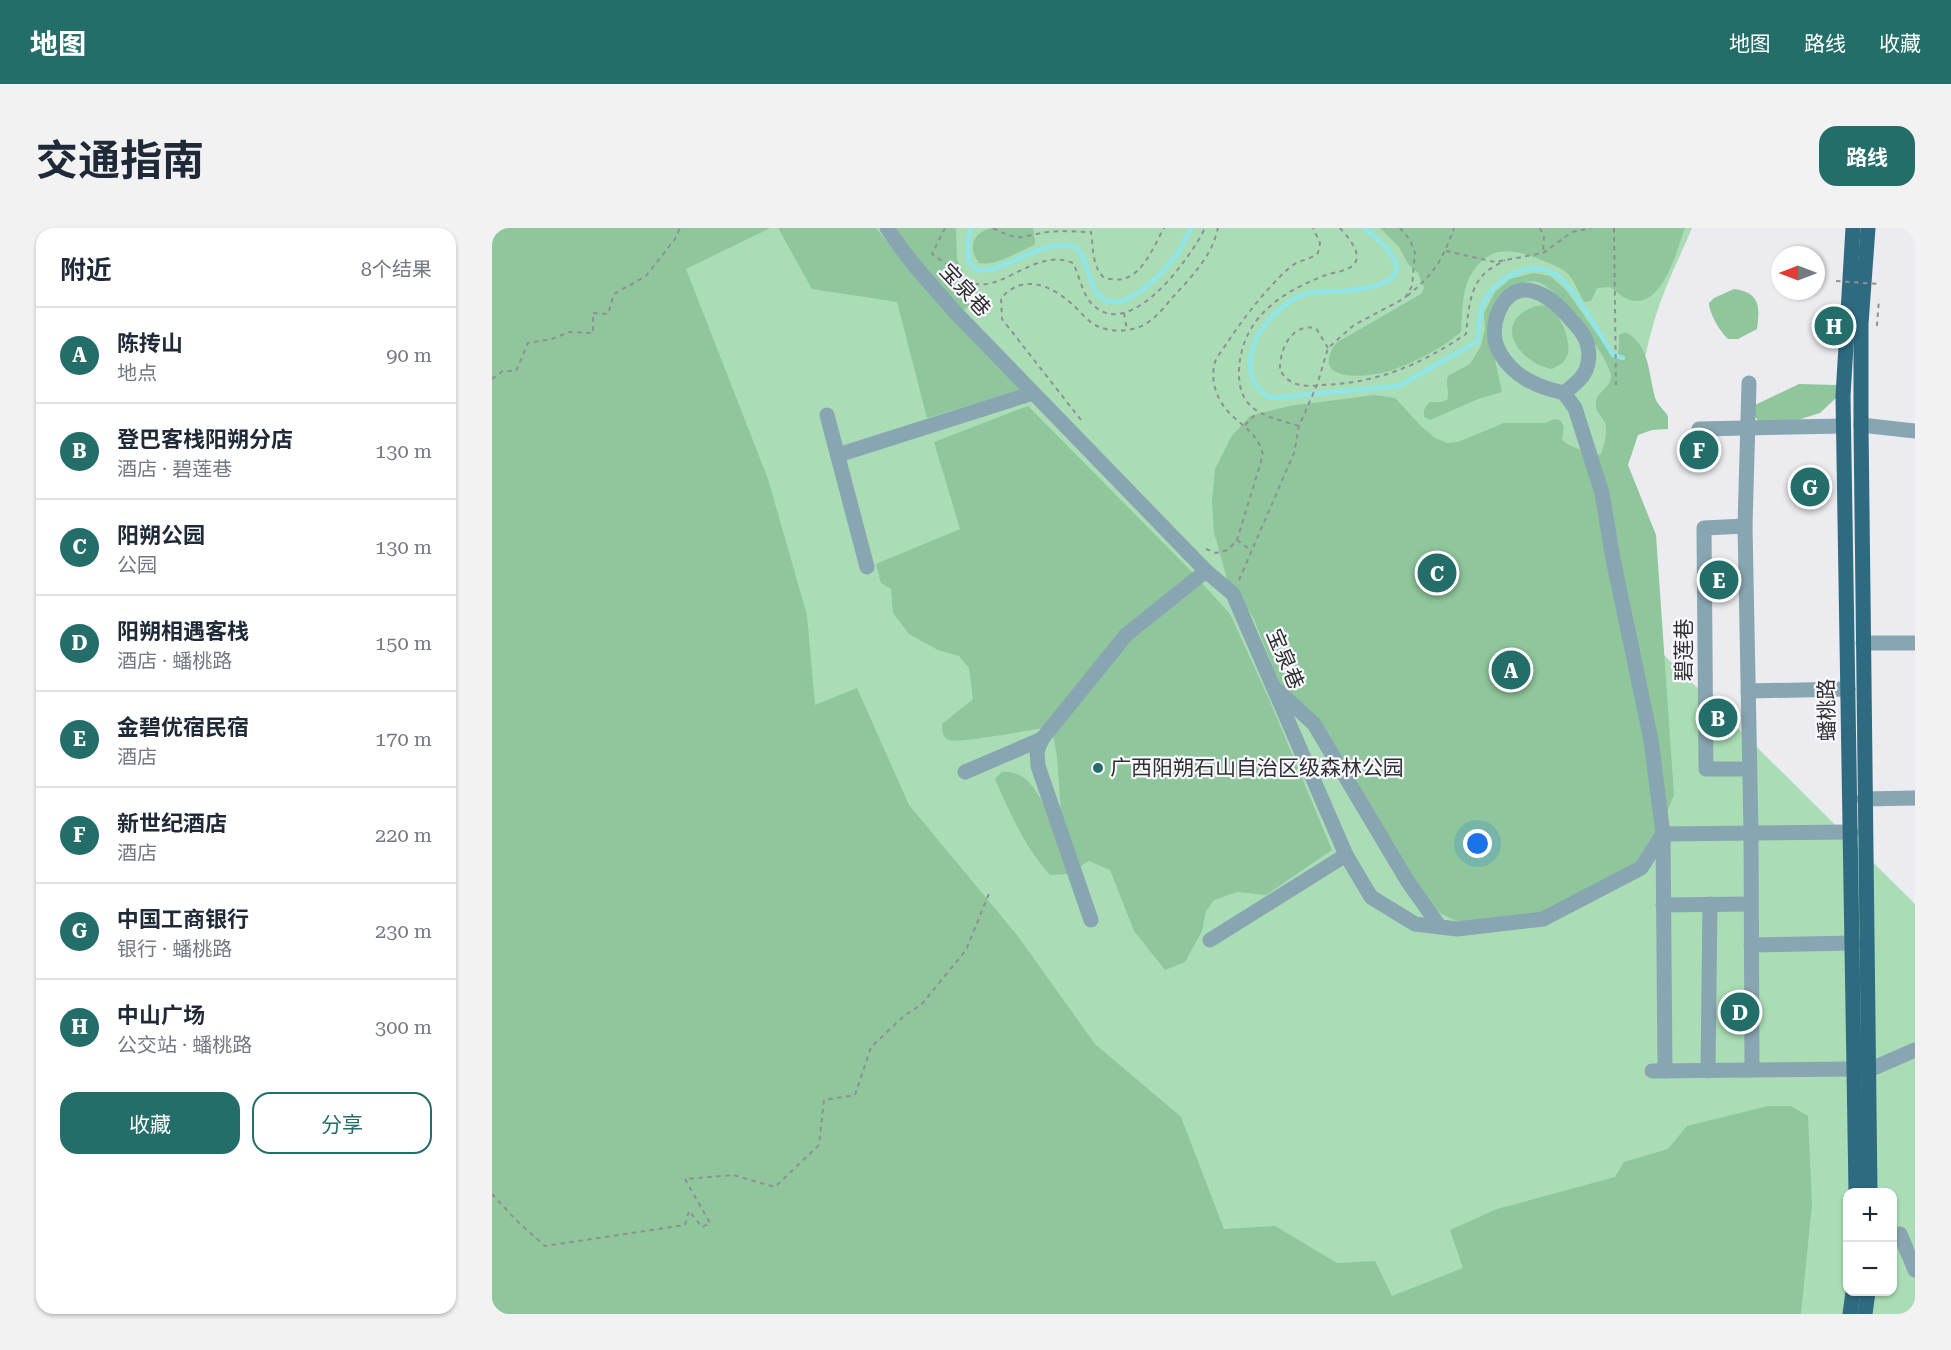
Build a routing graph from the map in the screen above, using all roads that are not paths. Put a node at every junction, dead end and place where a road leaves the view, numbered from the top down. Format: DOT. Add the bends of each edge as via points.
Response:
graph roads {
  1 [pos="887,228"];
  2 [pos="1853,228"];
  3 [pos="1868,228"];
  4 [pos="1749,383"];
  5 [pos="1033,393"];
  6 [pos="1564,393"];
  7 [pos="827,415"];
  8 [pos="1861,425"];
  9 [pos="1843,426"];
  10 [pos="1746,427"];
  11 [pos="1699,429"];
  12 [pos="1915,430"];
  13 [pos="838,454"];
  14 [pos="1745,526"];
  15 [pos="867,567"];
  16 [pos="1206,571"];
  17 [pos="1863,643"];
  18 [pos="1915,643"];
  19 [pos="1275,688"];
  20 [pos="1848,689"];
  21 [pos="1748,691"];
  22 [pos="1042,739"];
  23 [pos="1749,769"];
  24 [pos="965,772"];
  25 [pos="1915,798"];
  26 [pos="1864,799"];
  27 [pos="1751,832"];
  28 [pos="1851,832"];
  29 [pos="1663,834"];
  30 [pos="1346,855"];
  31 [pos="1710,904"];
  32 [pos="1751,904"];
  33 [pos="1663,905"];
  34 [pos="1091,920"];
  35 [pos="1440,927"];
  36 [pos="1210,940"];
  37 [pos="1853,943"];
  38 [pos="1751,945"];
  39 [pos="1915,1050"];
  40 [pos="1752,1070"];
  41 [pos="1862,1070"];
  42 [pos="1708,1071"];
  43 [pos="1856,1188"];
  44 [pos="1870,1188"];
  45 [pos="1897,1235"];
  46 [pos="1915,1270"];
  47 [pos="1852,1296"];
  48 [pos="1867,1296"];
  49 [pos="1850,1314"];
  50 [pos="1865,1314"];
  1 -- 5 [label="street, 宝泉巷" via="924,277"];
  2 -- 9 [label="main road, 蟠桃路"];
  3 -- 8 [label="main road, 蟠桃路" via="1861,324"];
  4 -- 10 [label="street"];
  5 -- 13 [label="street"];
  5 -- 16 [label="street, 宝泉巷"];
  6 -- 6 [label="street" via="1586,371 1588,346 1582,333 1548,297 1521,290 1511,295 1499,310 1495,323 1497,348 1518,375"];
  6 -- 29 [label="street" via="1575,408 1602,493 1651,740"];
  7 -- 13 [label="street"];
  8 -- 12 [label="street"];
  8 -- 17 [label="main road, 蟠桃路"];
  9 -- 10 [label="street"];
  9 -- 20 [label="main road, 蟠桃路"];
  10 -- 11 [label="street"];
  10 -- 14 [label="street"];
  13 -- 15 [label="street"];
  14 -- 21 [label="street"];
  14 -- 23 [label="street, 碧莲巷" via="1704,528 1706,769"];
  16 -- 19 [label="street, 宝泉巷" via="1233,594"];
  16 -- 22 [label="street" via="1126,636"];
  17 -- 18 [label="street"];
  17 -- 26 [label="main road, 蟠桃路"];
  19 -- 30 [label="street, 宝泉巷"];
  19 -- 35 [label="street" via="1314,724 1408,882"];
  20 -- 21 [label="street"];
  20 -- 28 [label="main road, 蟠桃路"];
  21 -- 23 [label="street"];
  22 -- 24 [label="street"];
  22 -- 34 [label="street" via="1037,751 1038,766"];
  23 -- 27 [label="street"];
  25 -- 26 [label="street"];
  26 -- 41 [label="main road, 蟠桃路"];
  27 -- 28 [label="street"];
  27 -- 29 [label="street"];
  27 -- 32 [label="street"];
  28 -- 37 [label="main road, 蟠桃路"];
  29 -- 33 [label="street"];
  29 -- 35 [label="street, 宝泉巷" via="1641,868 1542,919 1457,929"];
  30 -- 35 [label="street, 宝泉巷" via="1371,897 1415,924"];
  30 -- 36 [label="street"];
  31 -- 32 [label="street"];
  31 -- 33 [label="street"];
  31 -- 42 [label="street"];
  32 -- 38 [label="street"];
  33 -- 42 [label="street" via="1658,1071"];
  37 -- 38 [label="street"];
  37 -- 41 [label="main road, 蟠桃路"];
  38 -- 40 [label="street"];
  39 -- 41 [label="street"];
  40 -- 41 [label="street"];
  40 -- 42 [label="street"];
  41 -- 43 [label="main road, 蟠桃路"];
  41 -- 44 [label="main road, 蟠桃路"];
  45 -- 46 [label="street" via="1900,1234"];
  47 -- 49 [label="main road"];
  48 -- 50 [label="main road"];
}
